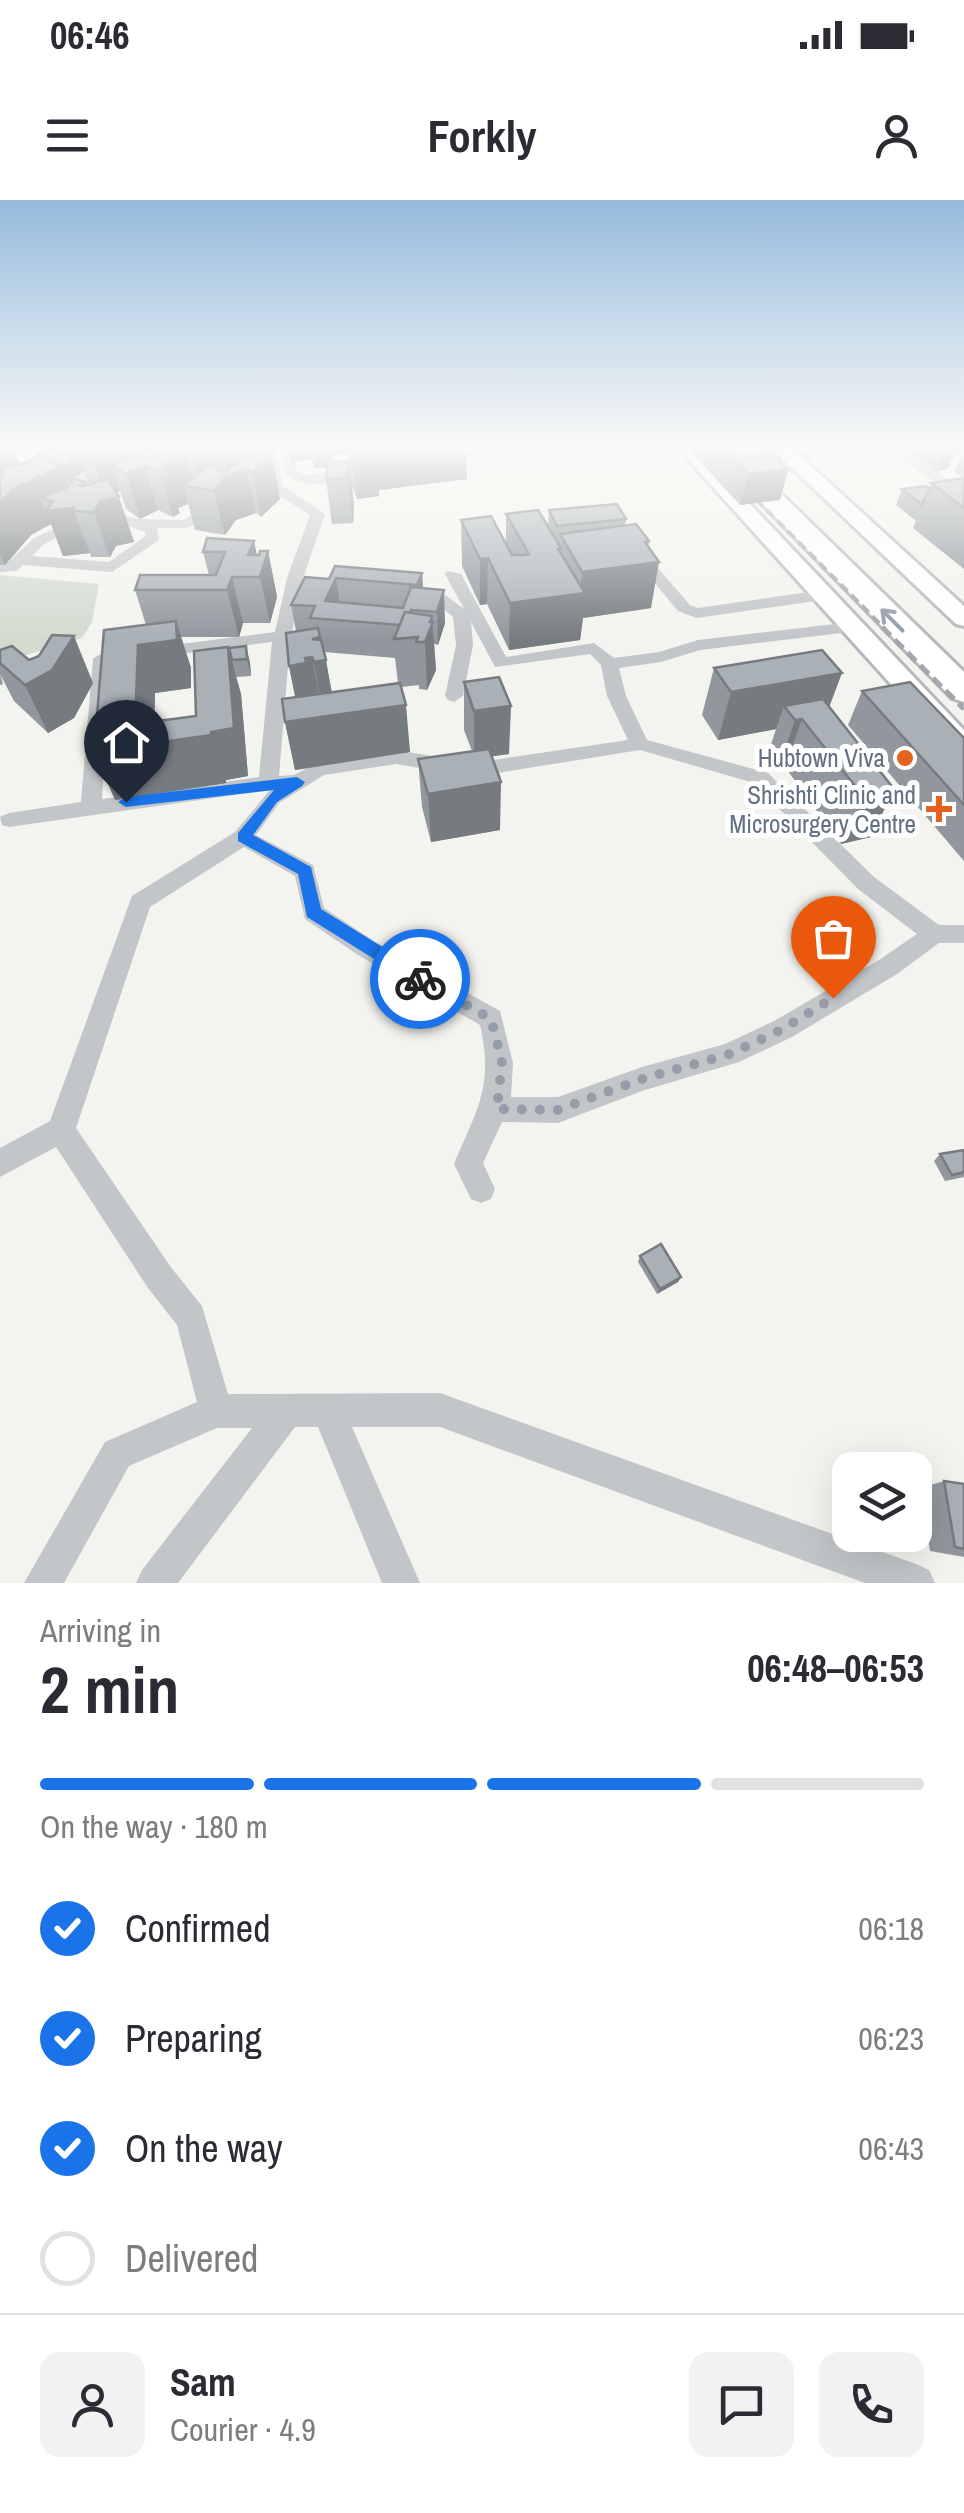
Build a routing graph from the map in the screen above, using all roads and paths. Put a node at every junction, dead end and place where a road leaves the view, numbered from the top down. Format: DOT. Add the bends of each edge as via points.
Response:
graph roads {
  1 [pos="103,511"];
  2 [pos="105,511"];
  3 [pos="206,511"];
  4 [pos="312,511"];
  5 [pos="745,511"];
  6 [pos="783,511"];
  7 [pos="815,511"];
  8 [pos="847,511"];
  9 [pos="132,522"];
  10 [pos="627,540"];
  11 [pos="18,560"];
  12 [pos="0,567"];
  13 [pos="453,574"];
  14 [pos="428,581"];
  15 [pos="822,594"];
  16 [pos="964,619"];
  17 [pos="852,627"];
  18 [pos="282,636"];
  19 [pos="964,655"];
  20 [pos="610,664"];
  21 [pos="964,691"];
  22 [pos="454,696"];
  23 [pos="946,710"];
  24 [pos="640,744"];
  25 [pos="964,747"];
  26 [pos="297,782"];
  27 [pos="268,783"];
  28 [pos="91,808"];
  29 [pos="9,820"];
  30 [pos="243,837"];
  31 [pos="934,934"];
  32 [pos="964,934"];
  33 [pos="497,1109"];
  34 [pos="61,1130"];
  35 [pos="0,1164"];
  36 [pos="481,1190"];
  37 [pos="288,1410"];
  38 [pos="328,1410"];
  39 [pos="216,1411"];
  40 [pos="56,1577"];
  41 [pos="154,1583"];
  42 [pos="401,1583"];
  43 [pos="916,1583"];
  1 -- 11 [label="street" via="45,538"];
  2 -- 9 [label="street"];
  3 -- 9 [label="street" via="193,522"];
  4 -- 18 [label="street" via="318,514"];
  5 -- 15 [label="street"];
  21 -- 6 [label="highway, one-way"];
  7 -- 19 [label="highway"];
  8 -- 16 [label="street"];
  9 -- 11 [label="street" via="152,529 154,537 116,566"];
  10 -- 15 [label="street" via="690,611"];
  11 -- 12 [label="street"];
  13 -- 20 [label="street" via="501,663 590,642"];
  14 -- 22 [label="street" via="397,584 441,597 464,623 467,645"];
  15 -- 17 [label="street"];
  17 -- 20 [label="street" via="698,645"];
  17 -- 23 [label="street"];
  18 -- 27 [label="street" via="280,735"];
  18 -- 28 [label="street" via="102,659"];
  20 -- 24 [label="street" via="618,707"];
  23 -- 25 [label="street"];
  24 -- 26 [label="street" via="473,770 396,757 319,769"];
  24 -- 31 [label="street" via="760,778 866,883"];
  26 -- 27 [label="street"];
  26 -- 30 [label="street" via="272,798"];
  27 -- 28 [label="street"];
  28 -- 29 [label="street"];
  30 -- 33 [label="street" via="305,871 313,912 491,1019 502,1061"];
  30 -- 34 [label="street" via="140,902"];
  31 -- 32 [label="street"];
  31 -- 33 [label="street" via="783,1029 730,1054 558,1110"];
  33 -- 36 [label="street" via="468,1164"];
  34 -- 35 [label="street"];
  34 -- 39 [label="street" via="190,1317"];
  37 -- 38 [label="street"];
  37 -- 39 [label="street"];
  37 -- 41 [label="street"];
  38 -- 42 [label="street"];
  38 -- 43 [label="street" via="440,1410"];
  39 -- 40 [label="street" via="117,1454"];
}
